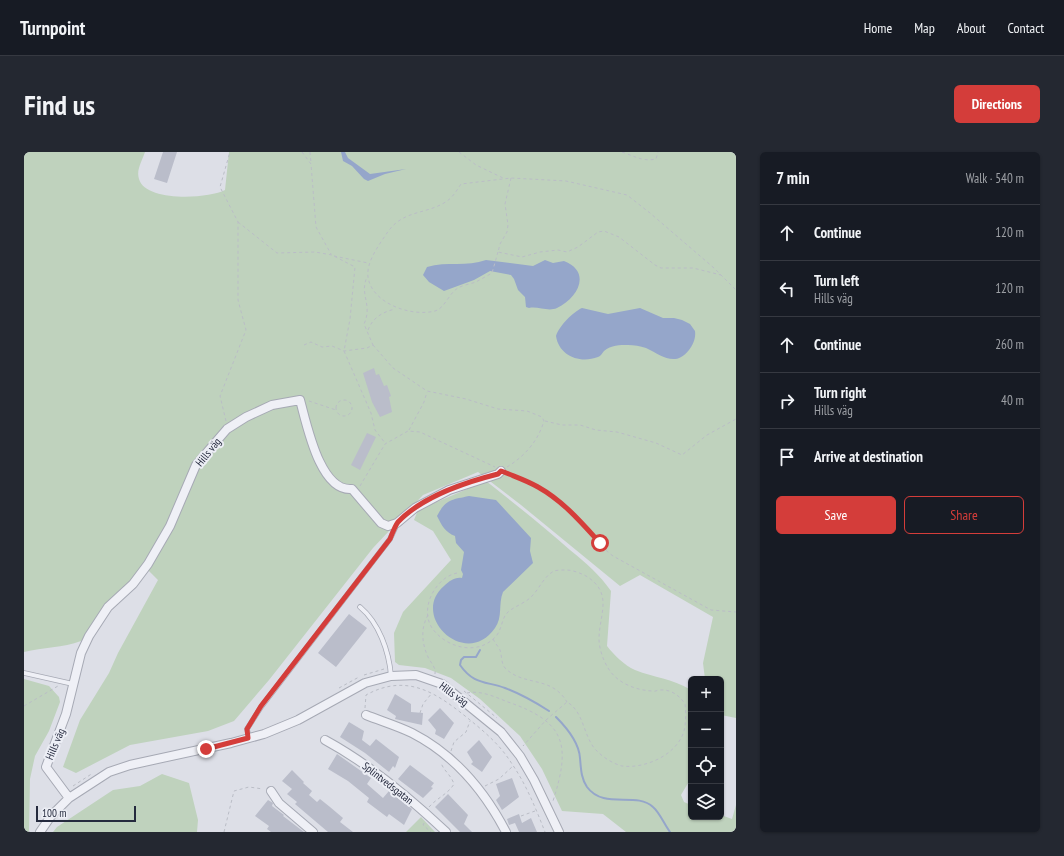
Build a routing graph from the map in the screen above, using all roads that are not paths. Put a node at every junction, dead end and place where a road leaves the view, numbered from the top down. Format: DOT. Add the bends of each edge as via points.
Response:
graph roads {
  1 [pos="501,471"];
  2 [pos="397,523"];
  3 [pos="360,607"];
  4 [pos="390,672"];
  5 [pos="24,673"];
  6 [pos="73,684"];
  7 [pos="366,715"];
  8 [pos="248,738"];
  9 [pos="325,740"];
  10 [pos="271,790"];
  11 [pos="66,796"];
  12 [pos="40,832"];
  13 [pos="313,832"];
  14 [pos="446,832"];
  15 [pos="506,832"];
  16 [pos="559,832"];
  1 -- 2 [label="street" via="449,490 415,508"];
  2 -- 6 [label="street, Hills väg" via="388,526 381,523 352,489 337,487 325,473 318,460 300,400 272,405 246,416 227,429 196,465 170,526 148,564 133,584 108,607 89,636 81,653"];
  2 -- 8 [label="lane" via="390,539 261,706 247,729"];
  3 -- 4 [label="lane" via="371,616 385,646"];
  4 -- 8 [label="street, Hills väg" via="298,720"];
  4 -- 16 [label="street, Hills väg" via="416,675 442,684 501,732 520,756 534,780"];
  5 -- 6 [label="lane"];
  6 -- 11 [label="street, Hills väg" via="66,714 46,767"];
  7 -- 15 [label="street" via="410,732 447,755 481,790"];
  8 -- 11 [label="street, Hills väg" via="130,765 98,778"];
  9 -- 14 [label="street, Splintvedsgatan" via="358,759"];
  10 -- 13 [label="street" via="279,803"];
  11 -- 12 [label="street, Hills väg"];
}
